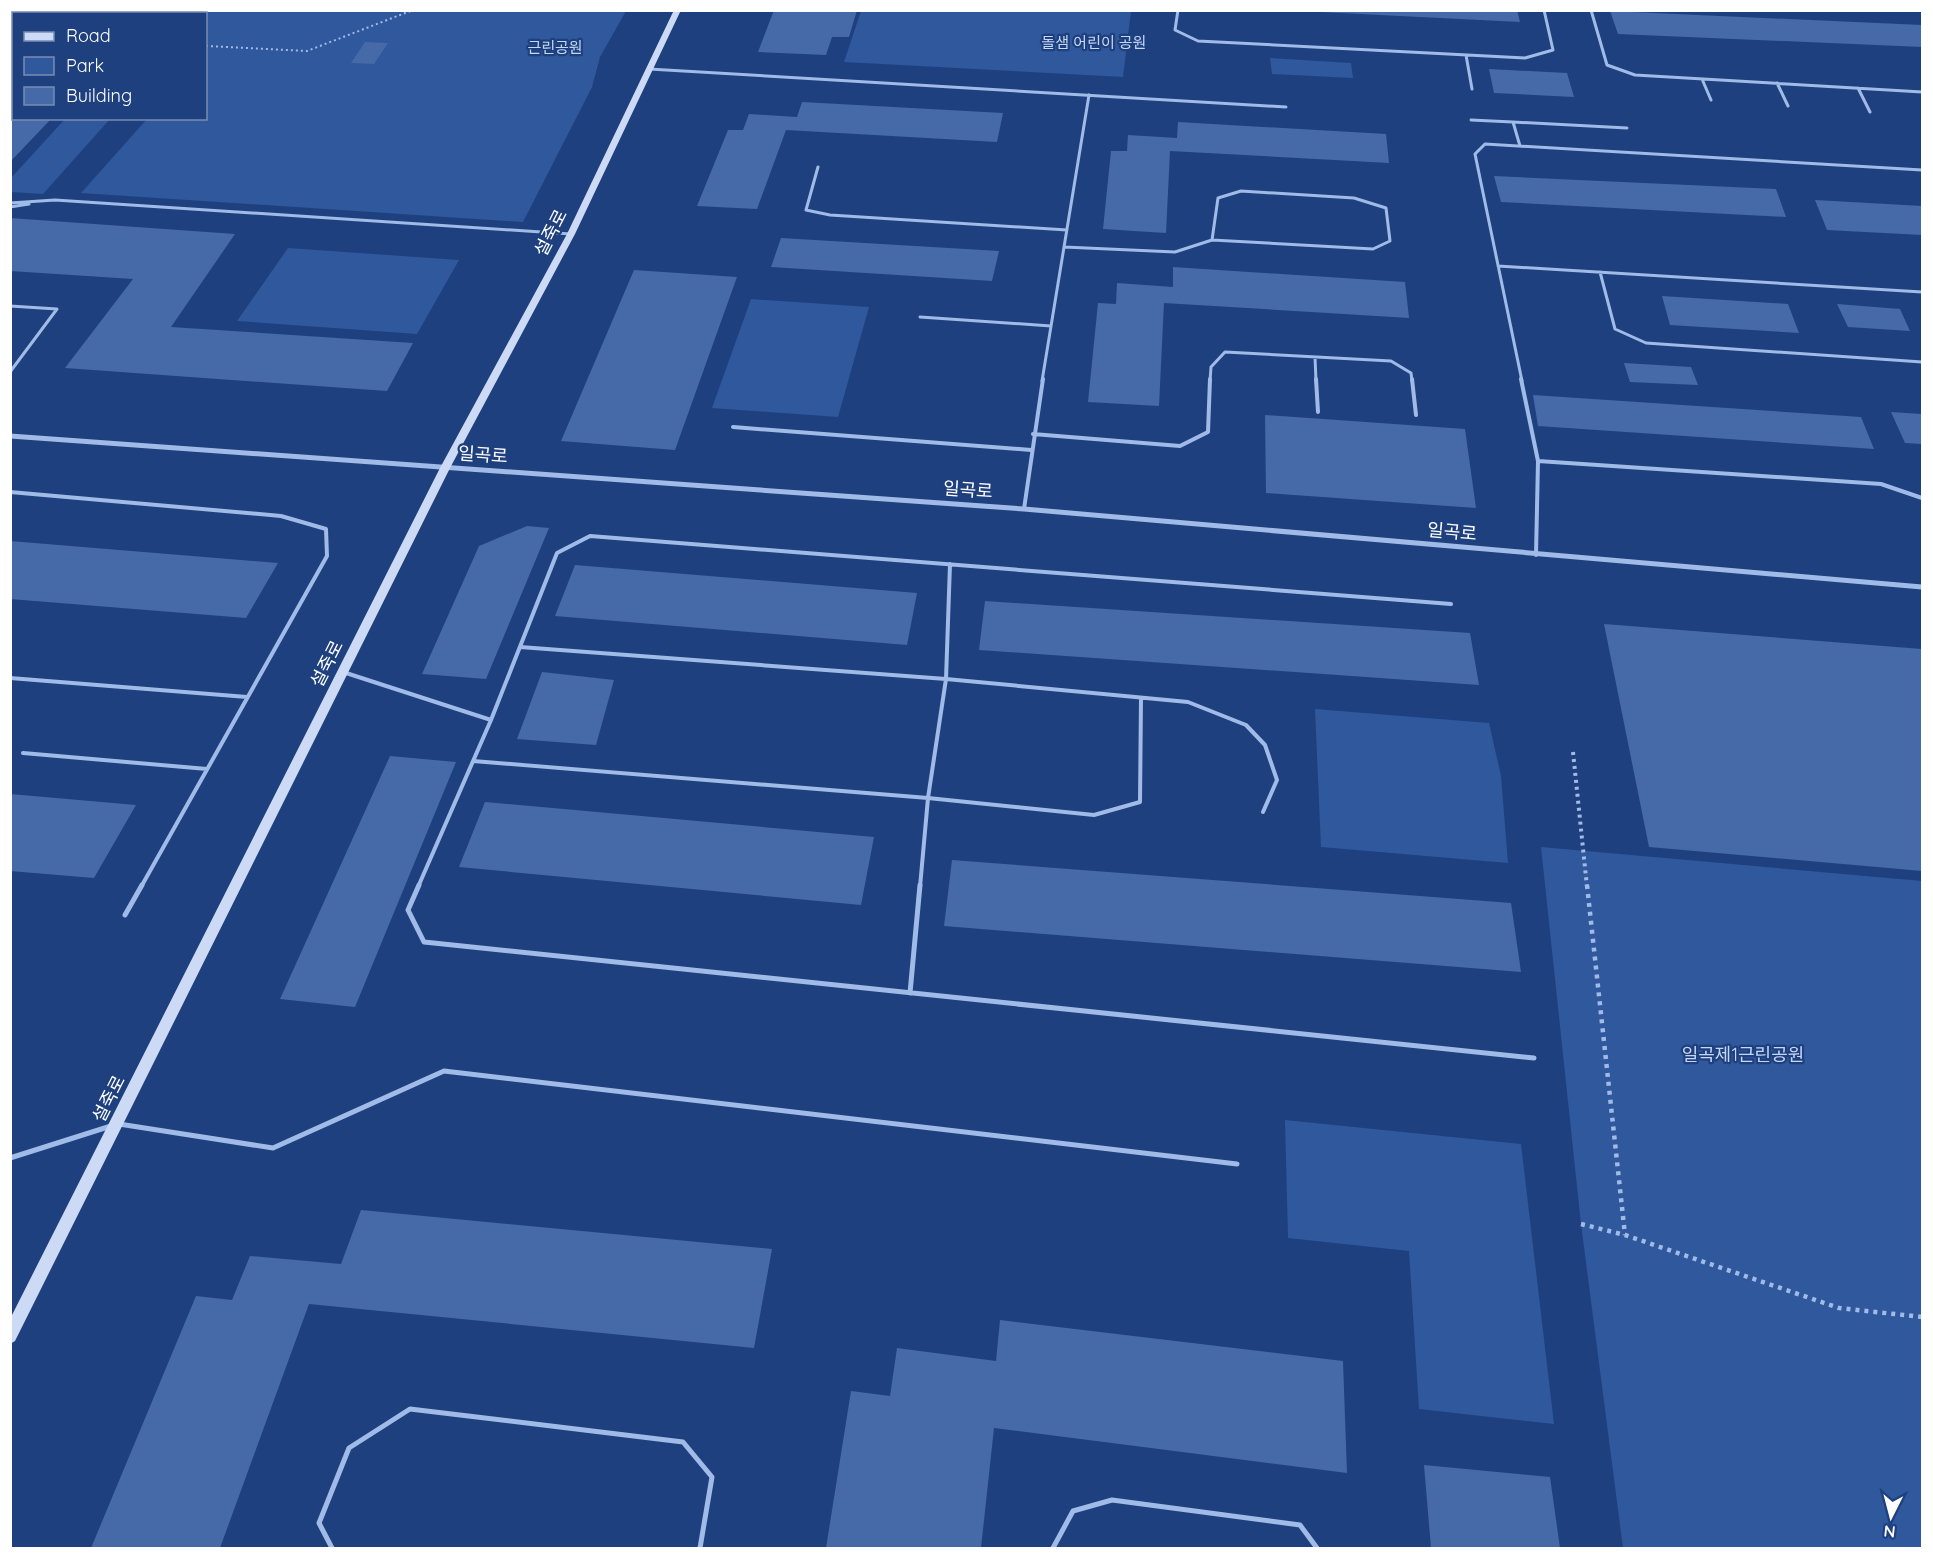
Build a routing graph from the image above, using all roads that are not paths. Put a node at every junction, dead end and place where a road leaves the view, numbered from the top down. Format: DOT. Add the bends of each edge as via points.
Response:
graph roads {
  1 [pos="678,10"];
  2 [pos="1178,10"];
  3 [pos="1544,10"];
  4 [pos="1591,10"];
  5 [pos="1466,55"];
  6 [pos="649,69"];
  7 [pos="1702,79"];
  8 [pos="1778,83"];
  9 [pos="1858,88"];
  10 [pos="1472,89"];
  11 [pos="1923,92"];
  12 [pos="1089,95"];
  13 [pos="1711,100"];
  14 [pos="1788,106"];
  15 [pos="1286,107"];
  16 [pos="1870,112"];
  17 [pos="1471,120"];
  18 [pos="1513,122"];
  19 [pos="1627,128"];
  20 [pos="1520,146"];
  21 [pos="818,167"];
  22 [pos="1923,170"];
  23 [pos="10,205"];
  24 [pos="1067,230"];
  25 [pos="571,234"];
  26 [pos="1212,240"];
  27 [pos="1064,247"];
  28 [pos="1498,266"];
  29 [pos="1600,272"];
  30 [pos="1923,292"];
  31 [pos="10,306"];
  32 [pos="920,317"];
  33 [pos="1051,326"];
  34 [pos="1315,357"];
  35 [pos="1923,362"];
  36 [pos="10,372"];
  37 [pos="1318,412"];
  38 [pos="1416,415"];
  39 [pos="733,427"];
  40 [pos="1033,434"];
  41 [pos="10,436"];
  42 [pos="1030,450"];
  43 [pos="1538,461"];
  44 [pos="445,468"];
  45 [pos="10,492"];
  46 [pos="1923,498"];
  47 [pos="1024,509"];
  48 [pos="1536,555"];
  49 [pos="950,564"];
  50 [pos="1923,587"];
  51 [pos="1450,604"];
  52 [pos="520,647"];
  53 [pos="343,672"];
  54 [pos="10,678"];
  55 [pos="946,680"];
  56 [pos="247,697"];
  57 [pos="1141,698"];
  58 [pos="491,720"];
  59 [pos="23,753"];
  60 [pos="473,761"];
  61 [pos="207,769"];
  62 [pos="928,798"];
  63 [pos="1263,812"];
  64 [pos="125,915"];
  65 [pos="910,993"];
  66 [pos="1534,1058"];
  67 [pos="117,1124"];
  68 [pos="10,1158"];
  69 [pos="1237,1164"];
  70 [pos="10,1336"];
  71 [pos="332,1548"];
  72 [pos="700,1548"];
  73 [pos="1053,1548"];
  74 [pos="1317,1548"];
  1 -- 6 [label="main road, 설죽로"];
  2 -- 5 [label="lane" via="1175,30 1198,41"];
  3 -- 5 [label="lane" via="1553,50 1525,58"];
  4 -- 7 [label="lane" via="1607,65 1635,75"];
  5 -- 10 [label="lane"];
  6 -- 12 [label="lane"];
  6 -- 25 [label="main road, 설죽로"];
  7 -- 8 [label="lane"];
  7 -- 13 [label="lane"];
  8 -- 9 [label="lane"];
  8 -- 14 [label="lane"];
  9 -- 11 [label="lane"];
  9 -- 16 [label="lane"];
  12 -- 15 [label="lane"];
  12 -- 24 [label="lane"];
  17 -- 18 [label="lane"];
  18 -- 19 [label="lane"];
  18 -- 20 [label="lane"];
  20 -- 22 [label="lane"];
  20 -- 28 [label="lane" via="1485,144 1475,154"];
  21 -- 24 [label="lane" via="806,210 830,215"];
  23 -- 25 [label="lane" via="55,200"];
  24 -- 27 [label="lane"];
  25 -- 44 [label="main road, 설죽로"];
  26 -- 26 [label="lane" via="1218,198 1241,191 1354,198 1386,208 1390,242 1373,249"];
  26 -- 27 [label="lane" via="1174,252"];
  27 -- 33 [label="lane"];
  28 -- 29 [label="lane"];
  28 -- 43 [label="lane"];
  29 -- 30 [label="lane"];
  29 -- 35 [label="lane" via="1615,329 1646,343"];
  31 -- 36 [label="lane" via="57,309"];
  32 -- 33 [label="lane"];
  33 -- 40 [label="lane"];
  34 -- 37 [label="lane"];
  34 -- 38 [label="lane" via="1391,361 1411,374"];
  34 -- 40 [label="lane" via="1225,352 1211,367 1208,432 1180,446"];
  39 -- 42 [label="lane"];
  40 -- 42 [label="lane"];
  41 -- 44 [label="street, 일곡로"];
  42 -- 47 [label="lane"];
  43 -- 46 [label="lane" via="1881,484"];
  43 -- 48 [label="lane"];
  44 -- 47 [label="street, 일곡로"];
  44 -- 53 [label="main road, 설죽로"];
  45 -- 56 [label="lane" via="281,516 326,529 327,556"];
  47 -- 48 [label="street, 일곡로"];
  48 -- 50 [label="street, 일곡로"];
  49 -- 51 [label="lane"];
  49 -- 52 [label="lane" via="590,536 557,553"];
  49 -- 55 [label="lane"];
  52 -- 55 [label="lane"];
  52 -- 58 [label="lane"];
  53 -- 58 [label="lane"];
  53 -- 67 [label="main road, 설죽로"];
  54 -- 56 [label="lane"];
  55 -- 57 [label="lane"];
  55 -- 62 [label="lane"];
  56 -- 61 [label="lane"];
  57 -- 62 [label="lane" via="1140,802 1094,816"];
  57 -- 63 [label="lane" via="1188,702 1246,725 1265,746 1277,780"];
  58 -- 60 [label="lane"];
  59 -- 61 [label="lane"];
  60 -- 62 [label="lane"];
  60 -- 65 [label="lane" via="408,910 424,942"];
  61 -- 64 [label="lane"];
  62 -- 65 [label="lane"];
  65 -- 66 [label="lane"];
  67 -- 68 [label="lane"];
  67 -- 69 [label="lane" via="273,1148 444,1071"];
  67 -- 70 [label="main road, 설죽로"];
  71 -- 72 [label="lane" via="319,1523 348,1448 410,1409 683,1442 712,1477"];
  73 -- 74 [label="lane" via="1073,1511 1112,1500 1300,1525"];
}
